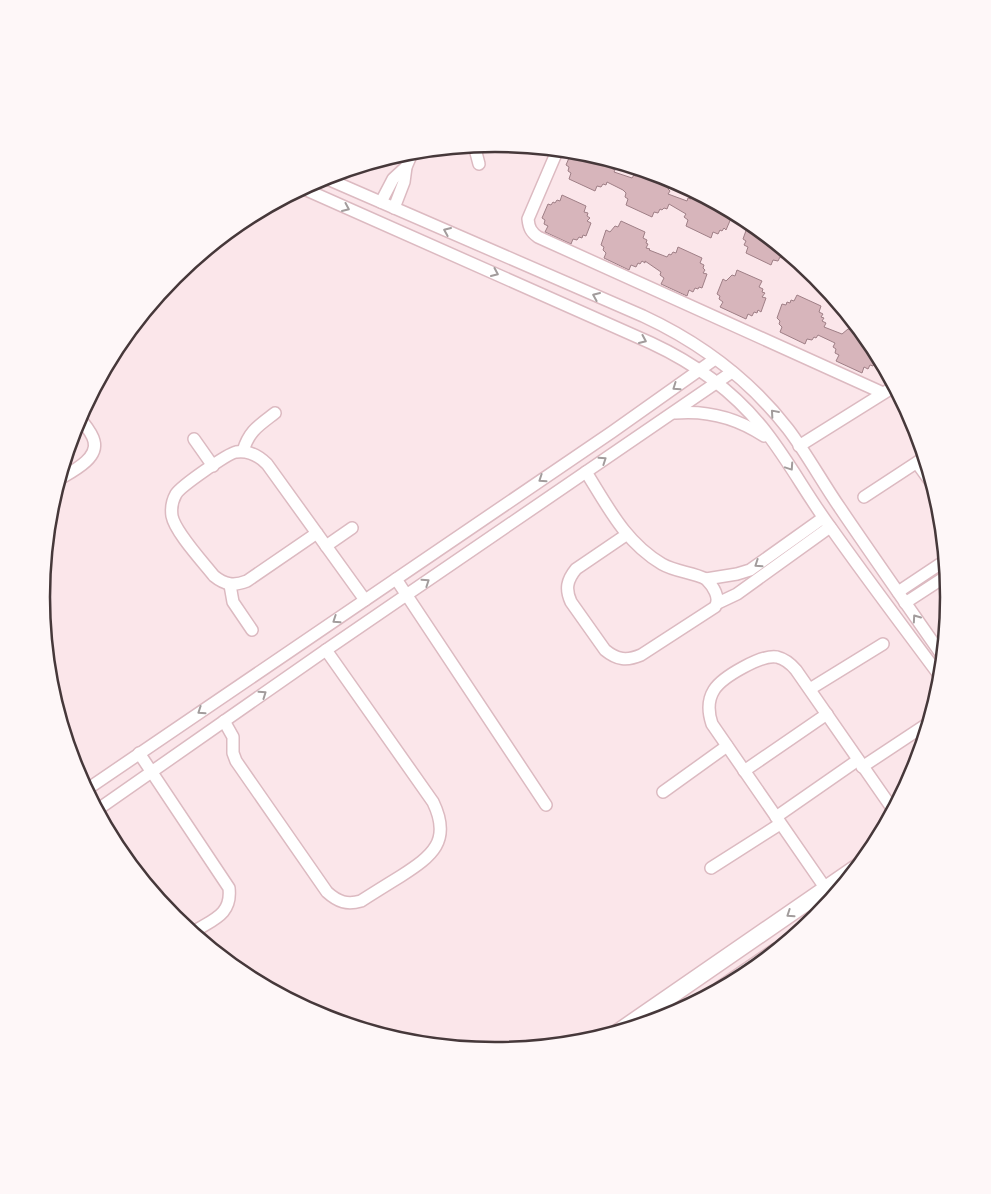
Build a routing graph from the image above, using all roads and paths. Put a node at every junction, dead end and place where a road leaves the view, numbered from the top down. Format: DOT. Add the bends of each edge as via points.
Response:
graph roads {
  1 [pos="476,152"];
  2 [pos="555,155"];
  3 [pos="409,160"];
  4 [pos="479,164"];
  5 [pos="406,167"];
  6 [pos="334,182"];
  7 [pos="310,192"];
  8 [pos="381,202"];
  9 [pos="394,208"];
  10 [pos="716,358"];
  11 [pos="700,370"];
  12 [pos="732,372"];
  13 [pos="717,382"];
  14 [pos="889,389"];
  15 [pos="883,393"];
  16 [pos="275,413"];
  17 [pos="673,413"];
  18 [pos="85,426"];
  19 [pos="194,438"];
  20 [pos="775,445"];
  21 [pos="799,446"];
  22 [pos="243,452"];
  23 [pos="919,461"];
  24 [pos="213,466"];
  25 [pos="586,472"];
  26 [pos="68,473"];
  27 [pos="864,497"];
  28 [pos="826,522"];
  29 [pos="352,528"];
  30 [pos="316,533"];
  31 [pos="626,535"];
  32 [pos="326,546"];
  33 [pos="940,564"];
  34 [pos="396,579"];
  35 [pos="706,579"];
  36 [pos="940,579"];
  37 [pos="230,584"];
  38 [pos="898,592"];
  39 [pos="407,594"];
  40 [pos="365,600"];
  41 [pos="718,603"];
  42 [pos="905,603"];
  43 [pos="252,630"];
  44 [pos="883,644"];
  45 [pos="938,649"];
  46 [pos="326,650"];
  47 [pos="935,669"];
  48 [pos="810,689"];
  49 [pos="827,714"];
  50 [pos="224,721"];
  51 [pos="921,727"];
  52 [pos="727,746"];
  53 [pos="139,753"];
  54 [pos="860,764"];
  55 [pos="744,771"];
  56 [pos="152,773"];
  57 [pos="92,786"];
  58 [pos="663,792"];
  59 [pos="546,805"];
  60 [pos="889,805"];
  61 [pos="103,806"];
  62 [pos="778,820"];
  63 [pos="711,868"];
  64 [pos="839,880"];
  65 [pos="826,889"];
  66 [pos="198,928"];
  67 [pos="728,956"];
  68 [pos="738,970"];
  69 [pos="636,1020"];
  1 -- 4 [label="street"];
  2 -- 15 [label="street" via="528,220 532,233"];
  3 -- 5 [label="street"];
  5 -- 8 [label="street" via="393,179"];
  5 -- 9 [label="street"];
  6 -- 8 [label="street"];
  7 -- 11 [label="street, one-way" via="651,343"];
  8 -- 9 [label="street"];
  10 -- 9 [label="street, one-way" via="656,322"];
  10 -- 11 [label="street"];
  10 -- 12 [label="street"];
  11 -- 13 [label="street"];
  11 -- 34 [label="street, one-way"];
  12 -- 13 [label="street"];
  21 -- 12 [label="street, one-way" via="766,404"];
  13 -- 17 [label="street"];
  13 -- 20 [label="street"];
  14 -- 15 [label="street"];
  15 -- 21 [label="street"];
  16 -- 22 [label="street" via="254,429"];
  17 -- 20 [label="street" via="701,412 728,418 753,428"];
  25 -- 17 [label="street, one-way"];
  18 -- 26 [label="street" via="95,441 95,449 91,456"];
  19 -- 24 [label="street"];
  20 -- 28 [label="street, one-way"];
  21 -- 38 [label="street"];
  22 -- 24 [label="street" via="230,454"];
  22 -- 30 [label="street" via="252,453 267,464"];
  23 -- 27 [label="street"];
  24 -- 37 [label="street" via="176,494 172,517 177,529 214,576"];
  25 -- 31 [label="street"];
  39 -- 25 [label="street, one-way"];
  28 -- 35 [label="street, one-way" via="750,570"];
  28 -- 41 [label="street" via="737,594"];
  28 -- 47 [label="street"];
  29 -- 32 [label="street"];
  30 -- 32 [label="street"];
  30 -- 37 [label="street" via="247,581"];
  31 -- 35 [label="street" via="661,563"];
  31 -- 41 [label="street" via="576,569 567,584 571,602 605,650 613,656 622,660 641,655"];
  32 -- 40 [label="street"];
  33 -- 38 [label="street"];
  34 -- 39 [label="street"];
  34 -- 40 [label="street"];
  35 -- 41 [label="street"];
  36 -- 42 [label="street"];
  37 -- 43 [label="street" via="234,602"];
  38 -- 42 [label="street"];
  39 -- 46 [label="street"];
  39 -- 59 [label="street"];
  40 -- 53 [label="street, one-way"];
  45 -- 42 [label="street, one-way"];
  44 -- 48 [label="street"];
  50 -- 46 [label="street, one-way"];
  46 -- 50 [label="street" via="439,814 441,828 438,841 423,862 361,901 343,902 334,898 236,761 233,737"];
  48 -- 49 [label="street"];
  48 -- 52 [label="street" via="788,661 776,657 764,657 723,681 714,689 708,712"];
  49 -- 54 [label="street"];
  49 -- 55 [label="street"];
  50 -- 56 [label="street"];
  51 -- 54 [label="street"];
  52 -- 55 [label="street"];
  52 -- 58 [label="street"];
  53 -- 56 [label="street"];
  53 -- 57 [label="street"];
  54 -- 60 [label="street"];
  54 -- 62 [label="street"];
  55 -- 62 [label="street"];
  56 -- 61 [label="street"];
  56 -- 66 [label="street" via="229,888 227,908"];
  62 -- 63 [label="street"];
  62 -- 65 [label="street"];
  64 -- 65 [label="street"];
  65 -- 67 [label="street, one-way"];
  67 -- 68 [label="street"];
  67 -- 69 [label="street"];
}
